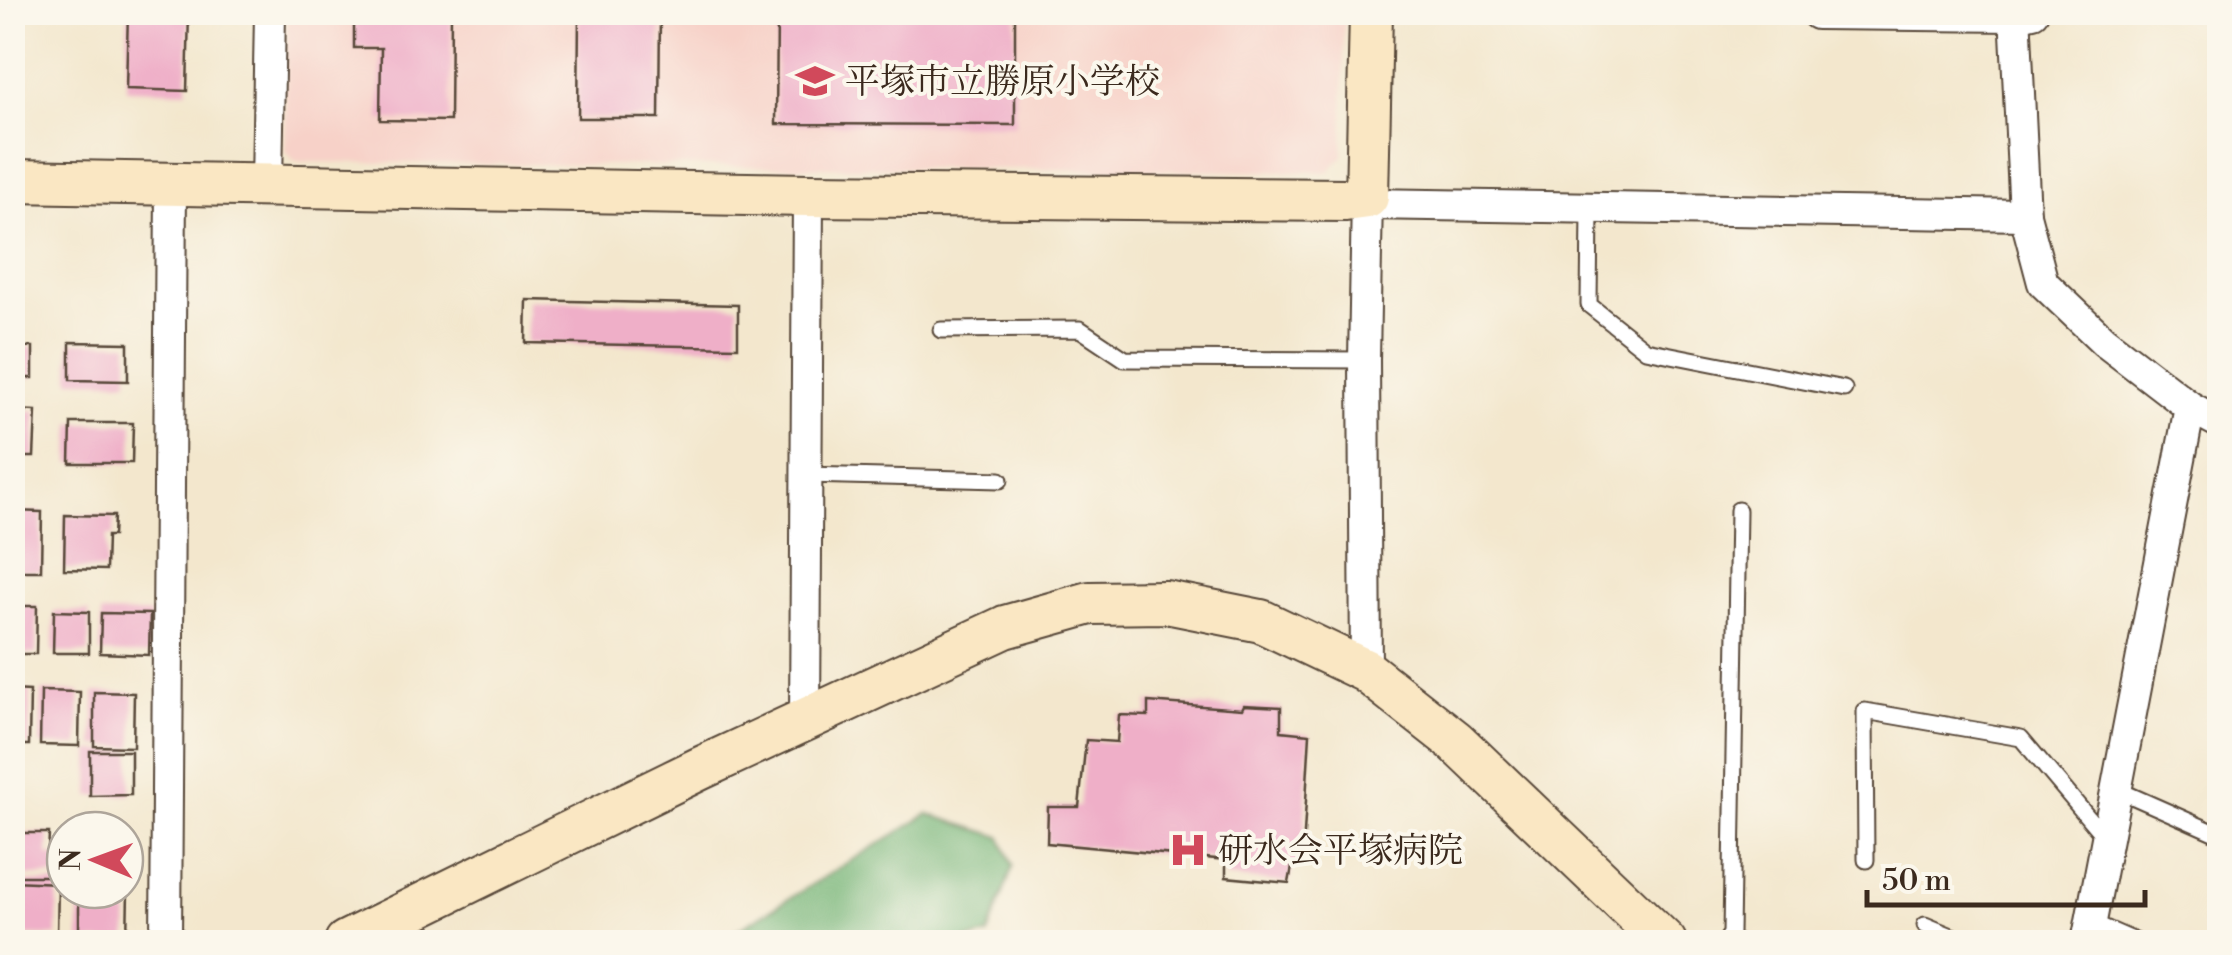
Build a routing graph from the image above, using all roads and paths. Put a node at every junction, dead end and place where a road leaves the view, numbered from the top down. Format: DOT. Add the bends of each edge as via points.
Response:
graph roads {
  1 [pos="270,12"];
  2 [pos="1370,12"];
  3 [pos="1817,14"];
  4 [pos="2022,14"];
  5 [pos="12,181"];
  6 [pos="171,184"];
  7 [pos="267,186"];
  8 [pos="808,196"];
  9 [pos="1367,200"];
  10 [pos="1590,208"];
  11 [pos="2025,214"];
  12 [pos="941,330"];
  13 [pos="1364,360"];
  14 [pos="1844,389"];
  15 [pos="2190,407"];
  16 [pos="2220,423"];
  17 [pos="806,476"];
  18 [pos="1000,480"];
  19 [pos="1738,510"];
  20 [pos="1366,672"];
  21 [pos="804,721"];
  22 [pos="2116,789"];
  23 [pos="2220,835"];
  24 [pos="2107,840"];
  25 [pos="1866,860"];
  26 [pos="1925,925"];
  27 [pos="2089,932"];
  28 [pos="166,942"];
  29 [pos="346,942"];
  30 [pos="1664,942"];
  31 [pos="1725,942"];
  32 [pos="1966,942"];
  33 [pos="2137,942"];
  1 -- 7 [label="street"];
  2 -- 9 [label="street"];
  3 -- 4 [label="street"];
  4 -- 11 [label="street"];
  5 -- 6 [label="street"];
  6 -- 7 [label="street"];
  6 -- 28 [label="street"];
  7 -- 8 [label="street"];
  8 -- 9 [label="street"];
  8 -- 17 [label="street"];
  9 -- 10 [label="street"];
  9 -- 13 [label="street"];
  10 -- 11 [label="street"];
  10 -- 14 [label="lane" via="1588,305 1646,350"];
  11 -- 15 [label="street" via="2043,283 2104,341"];
  12 -- 13 [label="lane" via="1080,329 1125,360"];
  13 -- 20 [label="street"];
  15 -- 16 [label="street"];
  15 -- 22 [label="street"];
  17 -- 18 [label="lane"];
  17 -- 21 [label="street"];
  19 -- 31 [label="lane" via="1731,934"];
  20 -- 21 [label="street" via="1261,621 1166,602 1090,603 1005,627"];
  20 -- 30 [label="street" via="1455,742"];
  21 -- 29 [label="street"];
  22 -- 23 [label="lane"];
  22 -- 24 [label="street"];
  24 -- 25 [label="lane" via="2021,738 1865,711"];
  24 -- 27 [label="street"];
  26 -- 32 [label="lane"];
  27 -- 33 [label="lane"];
}
